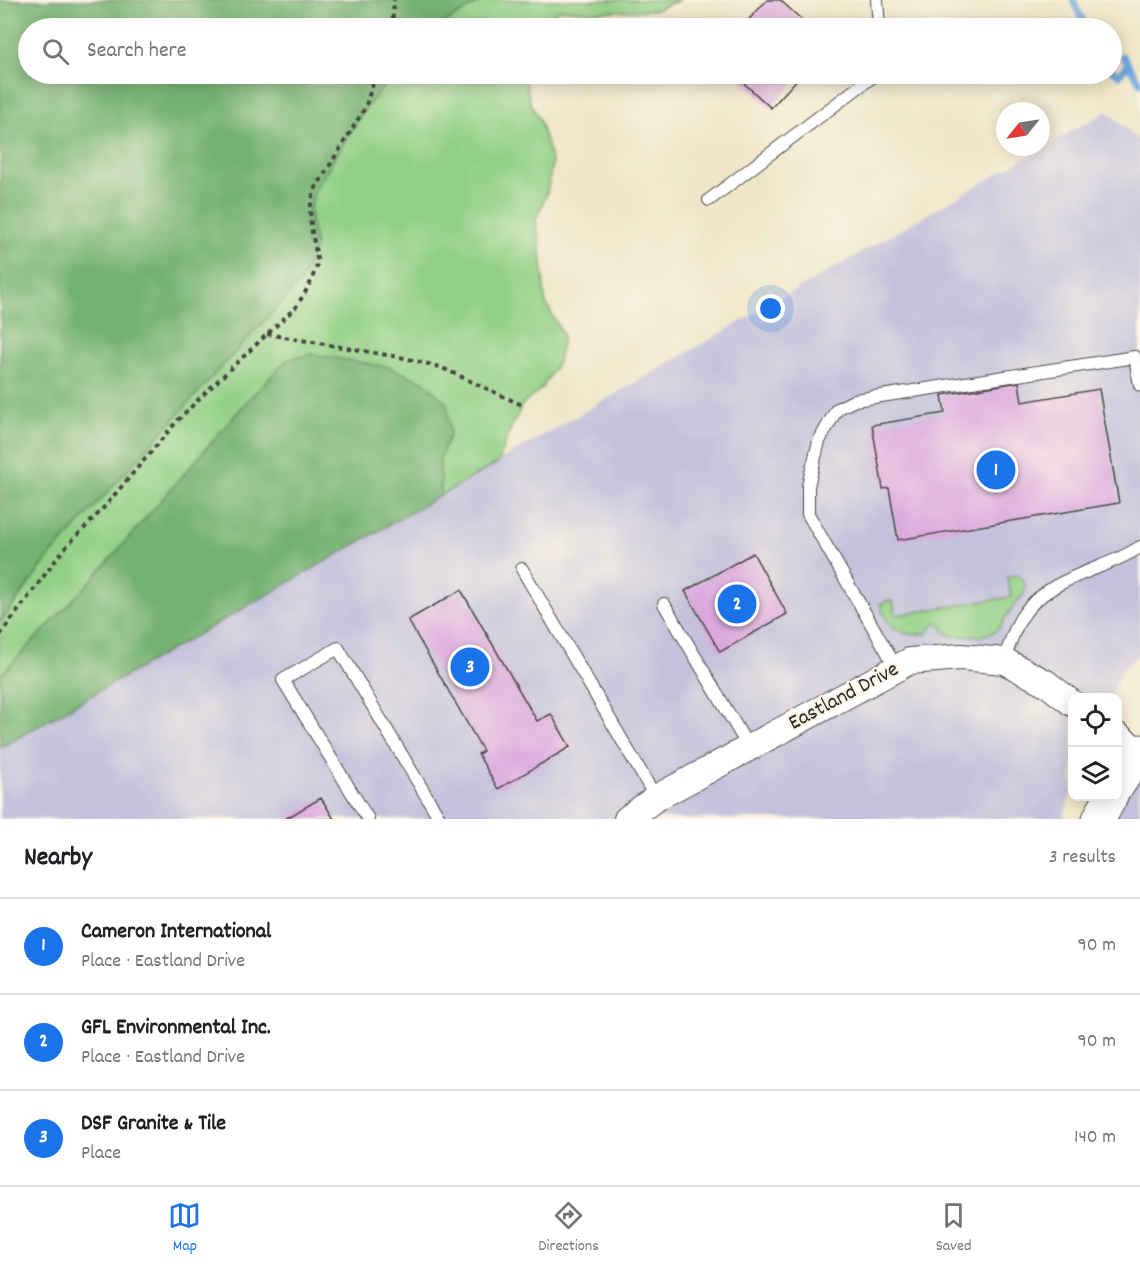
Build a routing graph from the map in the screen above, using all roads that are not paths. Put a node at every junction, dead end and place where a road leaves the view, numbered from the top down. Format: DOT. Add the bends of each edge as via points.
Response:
graph roads {
  1 [pos="877,0"];
  2 [pos="878,18"];
  3 [pos="863,84"];
  4 [pos="709,200"];
  5 [pos="1140,385"];
  6 [pos="1140,547"];
  7 [pos="522,568"];
  8 [pos="664,604"];
  9 [pos="1004,661"];
  10 [pos="897,669"];
  11 [pos="1068,700"];
  12 [pos="1122,739"];
  13 [pos="749,748"];
  14 [pos="1140,751"];
  15 [pos="1122,779"];
  16 [pos="656,798"];
  17 [pos="1108,801"];
  18 [pos="368,819"];
  19 [pos="440,819"];
  20 [pos="627,819"];
  21 [pos="1099,819"];
  1 -- 2 [label="lane"];
  3 -- 4 [label="lane"];
  5 -- 10 [label="lane" via="1135,357 855,400 837,409 819,441 807,486 808,514"];
  6 -- 9 [label="lane" via="1124,558 1056,585 1036,599 1022,616"];
  7 -- 16 [label="lane"];
  8 -- 13 [label="lane"];
  9 -- 10 [label="street, Eastland Drive" via="961,657 910,661"];
  9 -- 11 [label="street, Eastland Drive" via="1046,683"];
  10 -- 13 [label="street, Eastland Drive"];
  12 -- 14 [label="street"];
  13 -- 16 [label="street, Eastland Drive"];
  14 -- 15 [label="main road"];
  16 -- 20 [label="street, Eastland Drive"];
  17 -- 21 [label="main road"];
  18 -- 19 [label="lane" via="284,680 338,648"];
}
